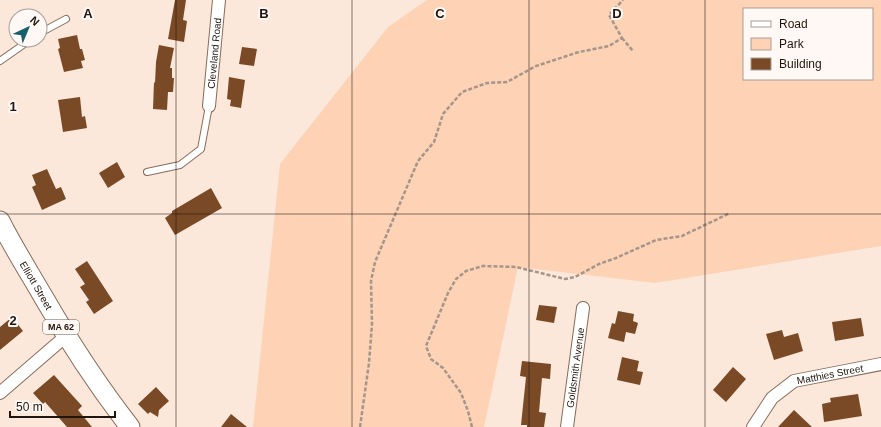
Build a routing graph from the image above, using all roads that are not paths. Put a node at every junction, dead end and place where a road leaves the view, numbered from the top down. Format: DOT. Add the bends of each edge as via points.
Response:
graph roads {
  1 [pos="219,0"];
  2 [pos="66,19"];
  3 [pos="48,29"];
  4 [pos="19,48"];
  5 [pos="0,61"];
  6 [pos="209,106"];
  7 [pos="147,172"];
  8 [pos="0,221"];
  9 [pos="583,308"];
  10 [pos="66,336"];
  11 [pos="881,364"];
  12 [pos="0,393"];
  13 [pos="130,427"];
  14 [pos="567,427"];
  15 [pos="753,427"];
  1 -- 6 [label="street, Cleveland Road"];
  2 -- 3 [label="lane"];
  4 -- 5 [label="lane"];
  6 -- 7 [label="lane" via="201,149 180,165"];
  8 -- 10 [label="main road, Elliott Street / MA 62"];
  9 -- 14 [label="street, Goldsmith Avenue"];
  10 -- 12 [label="street"];
  10 -- 13 [label="main road, Elliott Street / MA 62"];
  11 -- 15 [label="street, Matthies Street" via="794,381 772,398"];
}
